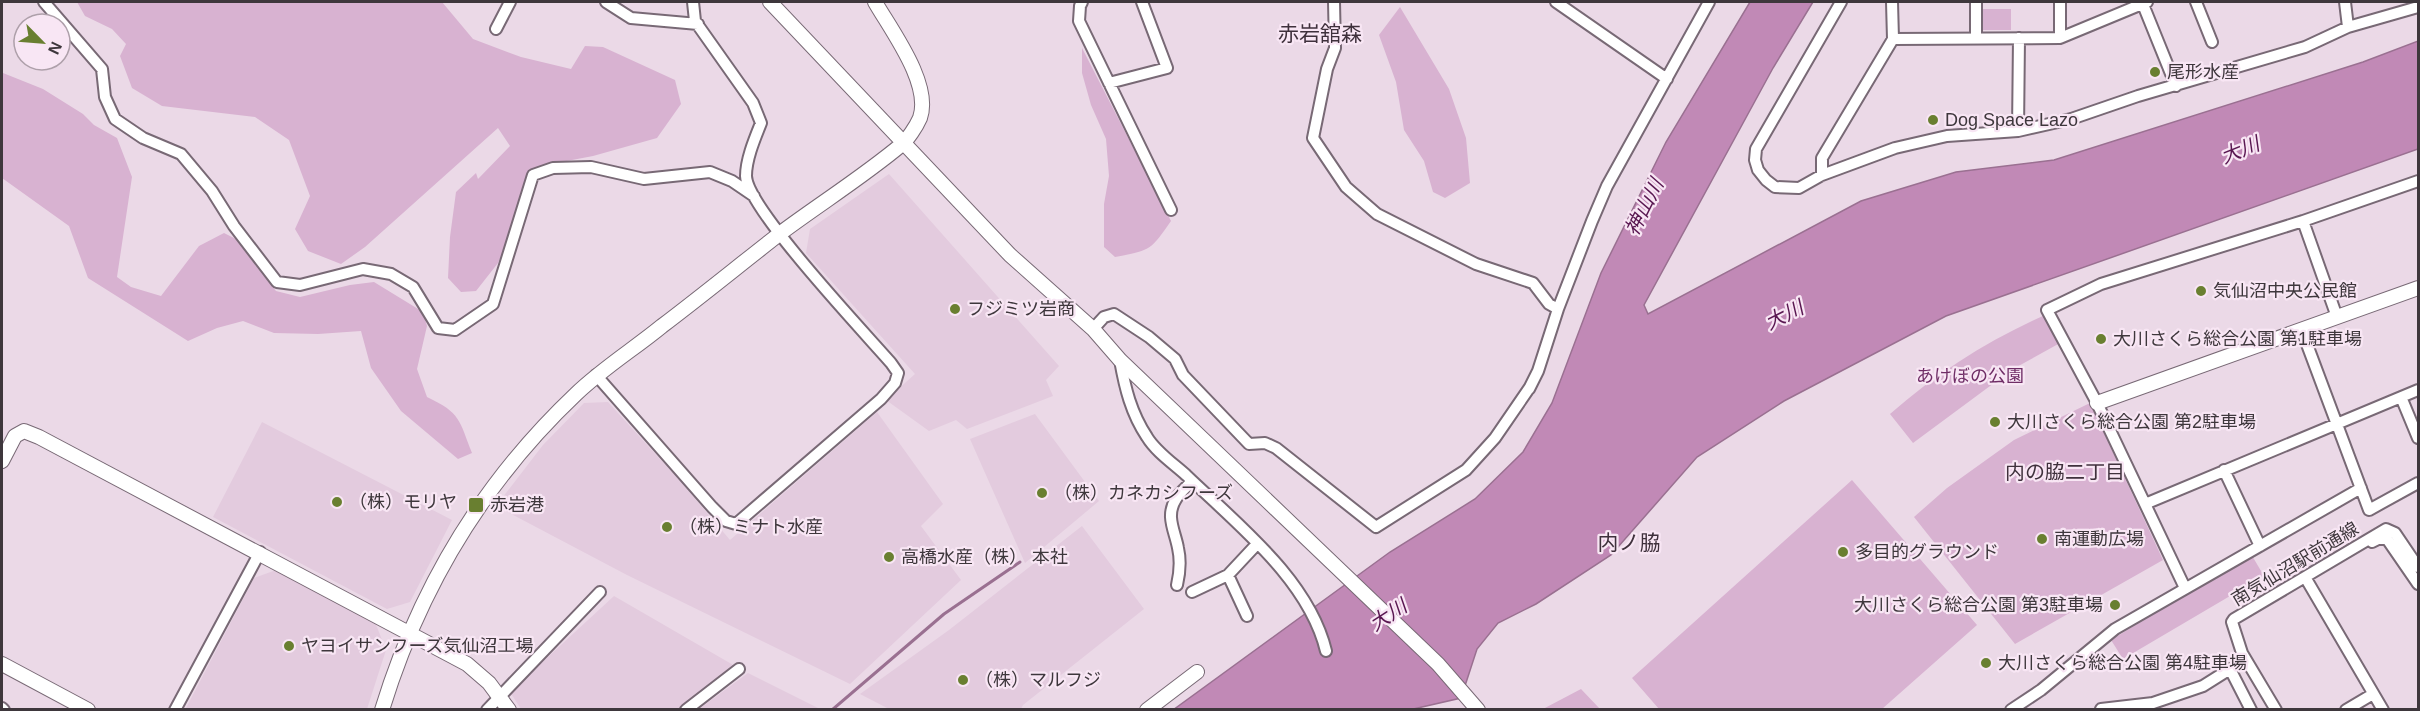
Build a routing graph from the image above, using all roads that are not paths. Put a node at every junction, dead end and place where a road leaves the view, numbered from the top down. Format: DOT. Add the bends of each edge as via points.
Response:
graph roads {
  1 [pos="44,2"];
  2 [pos="510,2"];
  3 [pos="606,2"];
  4 [pos="693,2"];
  5 [pos="770,2"];
  6 [pos="875,2"];
  7 [pos="1083,2"];
  8 [pos="1142,2"];
  9 [pos="1334,2"];
  10 [pos="1556,2"];
  11 [pos="1709,2"];
  12 [pos="1842,2"];
  13 [pos="1892,2"];
  14 [pos="1976,2"];
  15 [pos="2060,2"];
  16 [pos="2143,2"];
  17 [pos="2196,2"];
  18 [pos="2345,2"];
  19 [pos="2418,7"];
  20 [pos="698,24"];
  21 [pos="2348,27"];
  22 [pos="496,29"];
  23 [pos="1976,37"];
  24 [pos="2060,38"];
  25 [pos="1893,39"];
  26 [pos="2019,39"];
  27 [pos="2212,42"];
  28 [pos="1667,79"];
  29 [pos="1109,83"];
  30 [pos="2176,86"];
  31 [pos="2018,131"];
  32 [pos="903,144"];
  33 [pos="1822,175"];
  34 [pos="2418,181"];
  35 [pos="754,196"];
  36 [pos="1171,210"];
  37 [pos="2303,221"];
  38 [pos="780,234"];
  39 [pos="2418,288"];
  40 [pos="1558,309"];
  41 [pos="2337,317"];
  42 [pos="1093,329"];
  43 [pos="2302,330"];
  44 [pos="1120,360"];
  45 [pos="596,375"];
  46 [pos="2418,390"];
  47 [pos="2401,397"];
  48 [pos="2097,403"];
  49 [pos="2336,423"];
  50 [pos="2418,438"];
  51 [pos="2,461"];
  52 [pos="2224,470"];
  53 [pos="1192,481"];
  54 [pos="2418,483"];
  55 [pos="2361,488"];
  56 [pos="2145,504"];
  57 [pos="1257,544"];
  58 [pos="2259,546"];
  59 [pos="260,552"];
  60 [pos="2418,567"];
  61 [pos="1228,575"];
  62 [pos="2306,578"];
  63 [pos="2418,584"];
  64 [pos="1177,585"];
  65 [pos="2185,588"];
  66 [pos="600,592"];
  67 [pos="1192,592"];
  68 [pos="1247,616"];
  69 [pos="409,632"];
  70 [pos="1326,651"];
  71 [pos="2,664"];
  72 [pos="738,669"];
  73 [pos="1197,672"];
  74 [pos="2375,696"];
  75 [pos="499,697"];
  76 [pos="1478,709"];
  77 [pos="2101,709"];
  78 [pos="88,710"];
  79 [pos="175,710"];
  80 [pos="382,710"];
  81 [pos="487,710"];
  82 [pos="509,710"];
  83 [pos="686,710"];
  84 [pos="1147,710"];
  85 [pos="2011,710"];
  86 [pos="2251,710"];
  87 [pos="2276,710"];
  88 [pos="2283,710"];
  89 [pos="2346,710"];
  90 [pos="2356,710"];
  91 [pos="2383,710"];
  1 -- 35 [label="street" via="102,69 105,97 114,119 143,138 181,154 278,282 300,285 363,269 391,274 413,287 438,328 455,330 493,304 532,175 553,168 591,167 644,179 710,172"];
  2 -- 22 [label="street"];
  3 -- 20 [label="street" via="631,18"];
  4 -- 20 [label="street"];
  5 -- 32 [label="street"];
  6 -- 32 [label="street" via="920,86 923,107"];
  7 -- 29 [label="street" via="1079,21"];
  8 -- 29 [label="street" via="1167,68"];
  9 -- 40 [label="street" via="1335,48 1313,138 1346,187 1377,214 1408,231 1476,264 1533,283 1549,304"];
  10 -- 28 [label="street"];
  11 -- 28 [label="street"];
  12 -- 33 [label="street" via="1756,149 1758,170 1776,187 1798,188"];
  13 -- 25 [label="street"];
  14 -- 23 [label="street"];
  15 -- 24 [label="street"];
  16 -- 24 [label="street"];
  16 -- 30 [label="street"];
  17 -- 27 [label="street"];
  18 -- 21 [label="street"];
  19 -- 21 [label="street"];
  20 -- 35 [label="street" via="753,103 761,123 746,177"];
  21 -- 30 [label="street" via="2305,47"];
  23 -- 25 [label="street"];
  23 -- 26 [label="street"];
  24 -- 26 [label="street"];
  25 -- 33 [label="street" via="1822,158"];
  26 -- 31 [label="street"];
  28 -- 40 [label="street" via="1607,186"];
  29 -- 36 [label="street"];
  30 -- 31 [label="street"];
  31 -- 33 [label="street" via="1947,136 1895,148"];
  32 -- 38 [label="street"];
  32 -- 42 [label="street" via="1010,255"];
  34 -- 37 [label="street"];
  35 -- 38 [label="street"];
  37 -- 41 [label="street"];
  37 -- 48 [label="street" via="2101,284 2047,310"];
  38 -- 45 [label="street"];
  38 -- 45 [label="street" via="898,373 881,399 744,520 736,525 712,507"];
  39 -- 41 [label="street"];
  40 -- 42 [label="street" via="1530,388 1495,438 1466,470 1377,527 1275,448 1265,443 1249,444 1183,375 1175,359 1149,337 1114,314 1104,317"];
  41 -- 43 [label="street"];
  42 -- 44 [label="street"];
  43 -- 48 [label="street"];
  43 -- 49 [label="street"];
  44 -- 53 [label="street" via="1127,399 1148,439"];
  44 -- 76 [label="street" via="1438,664"];
  45 -- 69 [label="street" via="530,441 478,507"];
  46 -- 47 [label="street"];
  47 -- 49 [label="street"];
  47 -- 50 [label="street"];
  48 -- 56 [label="street"];
  49 -- 52 [label="street"];
  49 -- 55 [label="street"];
  51 -- 59 [label="street" via="15,436 24,431 39,436"];
  52 -- 56 [label="street"];
  52 -- 58 [label="street"];
  53 -- 57 [label="street"];
  53 -- 64 [label="street" via="1172,508 1171,529 1180,565"];
  54 -- 55 [label="street" via="2369,510"];
  55 -- 58 [label="street"];
  56 -- 65 [label="street"];
  57 -- 61 [label="street"];
  57 -- 70 [label="street" via="1313,614"];
  58 -- 65 [label="street"];
  59 -- 69 [label="street"];
  59 -- 79 [label="street"];
  60 -- 62 [label="street, 南気仙沼駅前通線" via="2395,533 2386,529"];
  61 -- 67 [label="street"];
  61 -- 68 [label="street"];
  62 -- 63 [label="street, 南気仙沼駅前通線" via="2378,539 2387,539"];
  62 -- 74 [label="street"];
  62 -- 87 [label="street, 南気仙沼駅前通線" via="2232,622 2242,653"];
  62 -- 88 [label="street, 南気仙沼駅前通線" via="2244,617 2238,625 2248,653"];
  65 -- 85 [label="street" via="2115,629"];
  66 -- 75 [label="street"];
  69 -- 75 [label="street" via="467,664 489,682"];
  69 -- 80 [label="street"];
  71 -- 78 [label="street"];
  72 -- 83 [label="street"];
  73 -- 84 [label="street"];
  74 -- 89 [label="street"];
  74 -- 90 [label="street"];
  74 -- 91 [label="street"];
  75 -- 81 [label="street"];
  75 -- 82 [label="street"];
  77 -- 86 [label="street" via="2153,703 2203,686 2230,669"];
}
